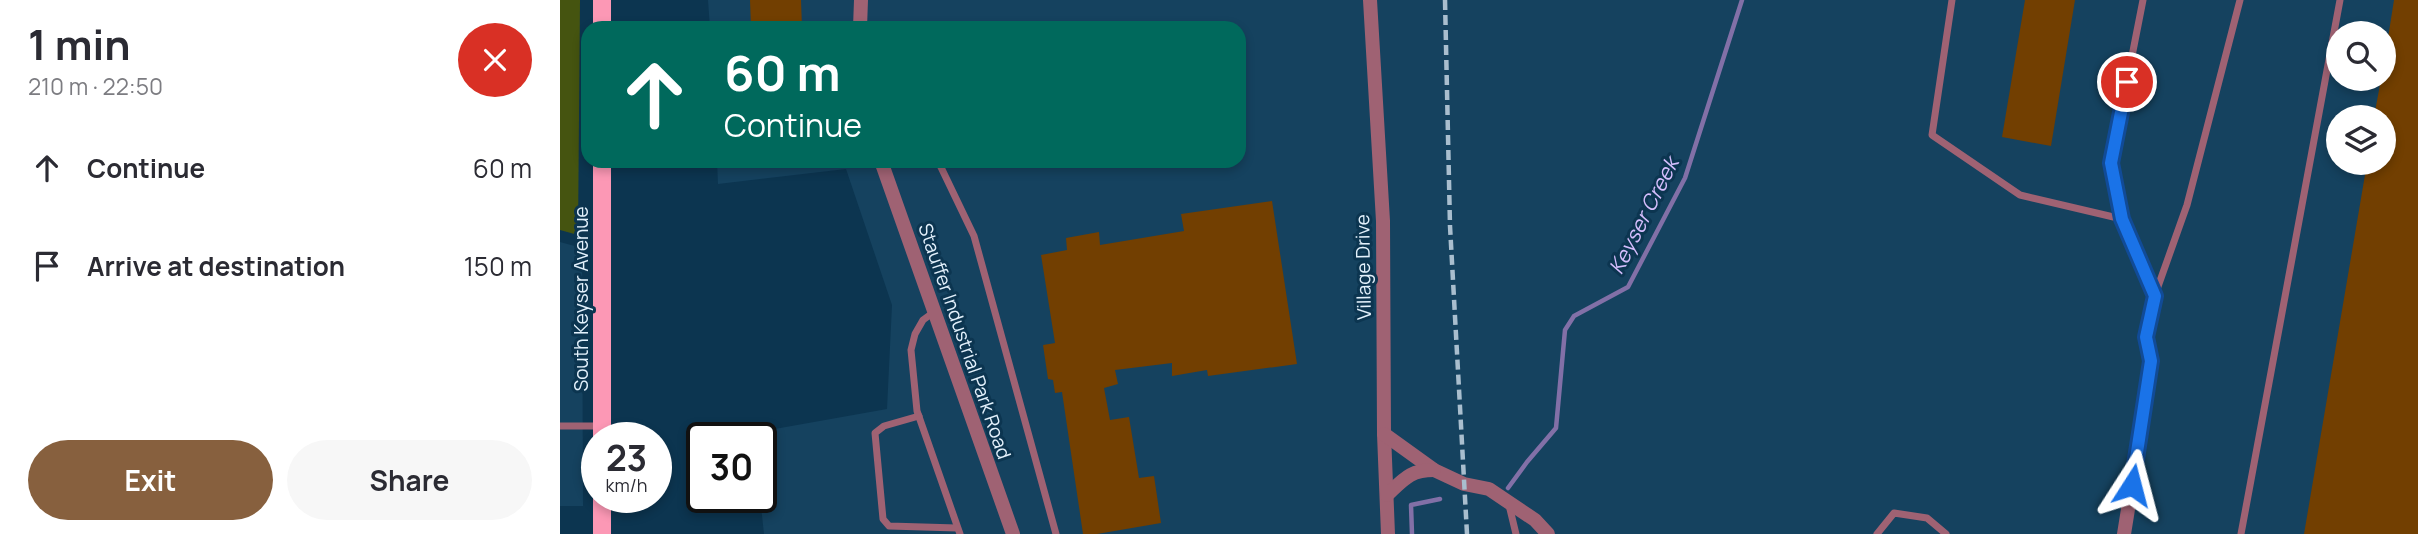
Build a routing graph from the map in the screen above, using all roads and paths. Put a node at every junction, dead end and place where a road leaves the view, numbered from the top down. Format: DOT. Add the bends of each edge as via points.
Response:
graph roads {
  1 [pos="602,0"];
  2 [pos="861,0"];
  3 [pos="1370,0"];
  4 [pos="1952,0"];
  5 [pos="2143,0"];
  6 [pos="2240,0"];
  7 [pos="2340,0"];
  8 [pos="602,21"];
  9 [pos="860,21"];
  10 [pos="602,168"];
  11 [pos="884,168"];
  12 [pos="941,168"];
  13 [pos="2122,219"];
  14 [pos="2155,296"];
  15 [pos="935,312"];
  16 [pos="2151,361"];
  17 [pos="919,416"];
  18 [pos="602,422"];
  19 [pos="560,426"];
  20 [pos="581,429"];
  21 [pos="1384,434"];
  22 [pos="1434,470"];
  23 [pos="1387,495"];
  24 [pos="1508,501"];
  25 [pos="602,513"];
  26 [pos="958,531"];
  27 [pos="602,534"];
  28 [pos="1013,534"];
  29 [pos="1055,534"];
  30 [pos="1388,534"];
  31 [pos="1516,534"];
  32 [pos="1548,534"];
  33 [pos="1877,534"];
  34 [pos="1946,534"];
  35 [pos="2123,534"];
  36 [pos="2241,534"];
  1 -- 8 [label="main road"];
  2 -- 9 [label="street"];
  3 -- 21 [label="street, Village Drive" via="1383,221"];
  4 -- 13 [label="lane" via="1932,135 2020,195"];
  5 -- 13 [label="lane" via="2111,163"];
  6 -- 14 [label="lane" via="2187,205"];
  7 -- 36 [label="lane"];
  10 -- 18 [label="main road, South Keyser Avenue"];
  11 -- 15 [label="street, Stauffer Industrial Park Road"];
  12 -- 29 [label="lane" via="974,236"];
  13 -- 14 [label="lane"];
  14 -- 16 [label="lane" via="2146,337"];
  15 -- 17 [label="lane" via="923,320 911,350"];
  15 -- 28 [label="street, Stauffer Industrial Park Road"];
  16 -- 35 [label="street"];
  17 -- 26 [label="lane"];
  17 -- 26 [label="lane" via="875,433 883,519 890,526"];
  19 -- 20 [label="lane"];
  21 -- 22 [label="street"];
  21 -- 23 [label="street, Village Drive"];
  22 -- 23 [label="street" via="1408,475"];
  22 -- 24 [label="street" via="1489,489"];
  23 -- 30 [label="street, Village Drive"];
  24 -- 31 [label="lane"];
  24 -- 32 [label="street"];
  25 -- 27 [label="main road"];
  33 -- 34 [label="lane" via="1894,513 1927,518"];
}
